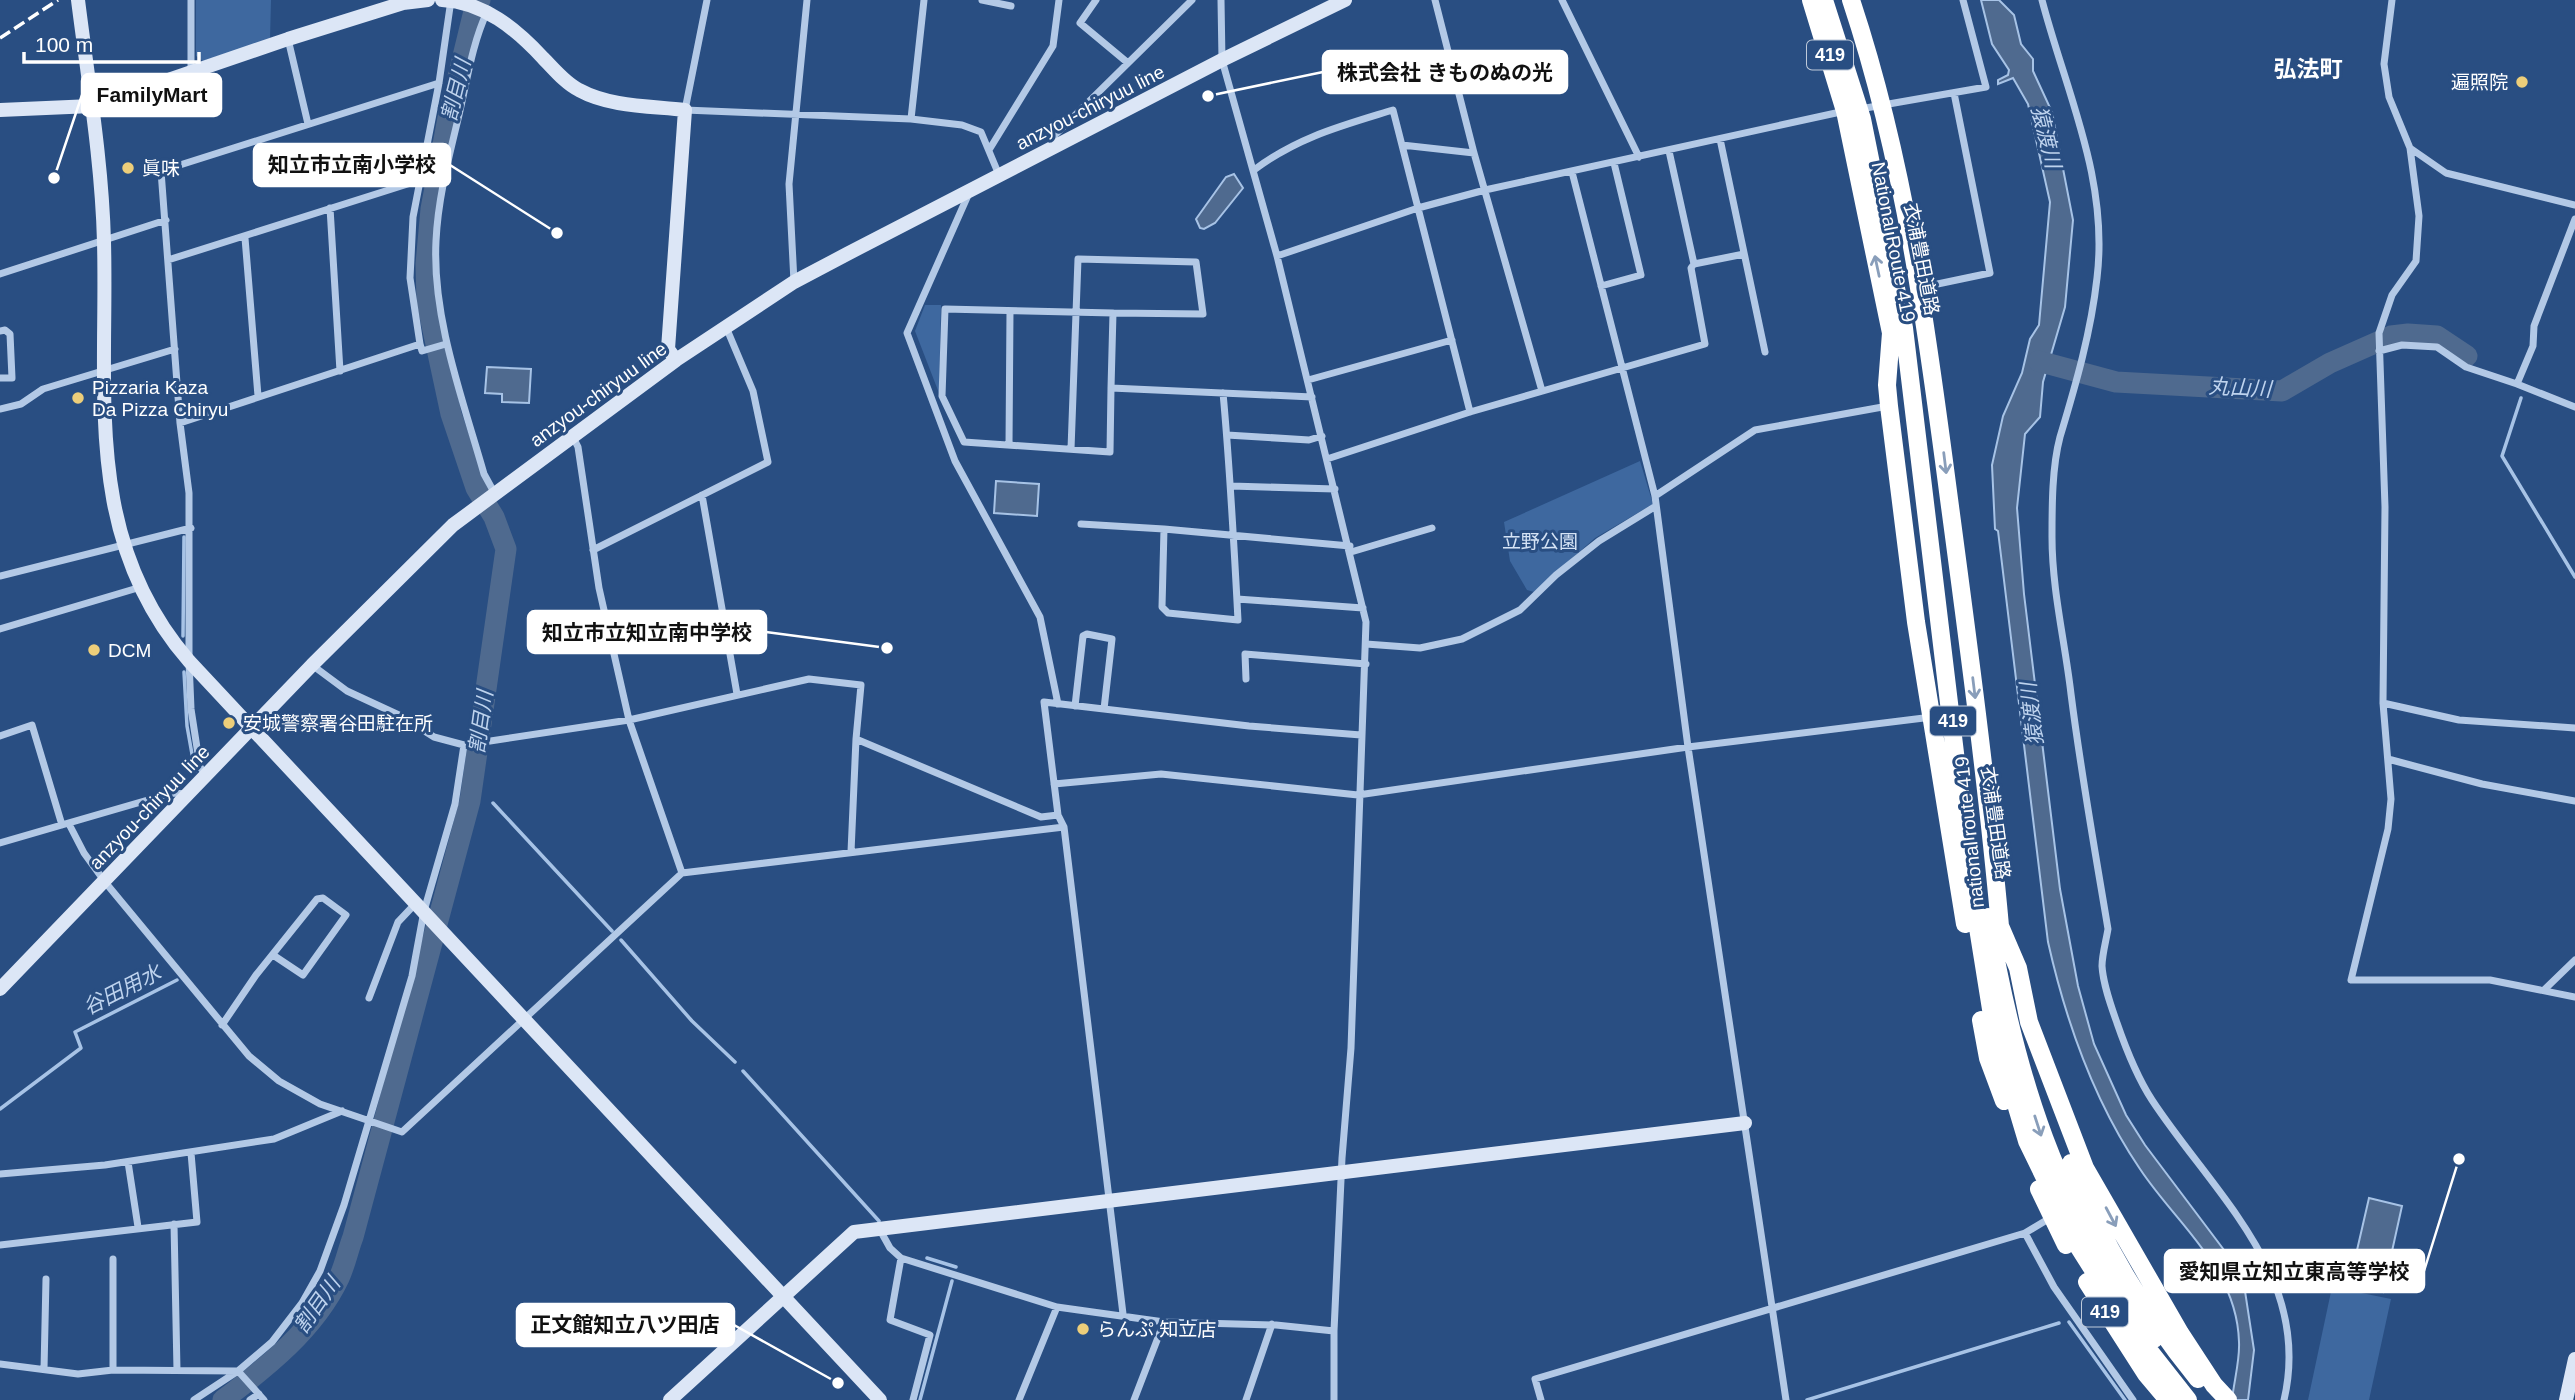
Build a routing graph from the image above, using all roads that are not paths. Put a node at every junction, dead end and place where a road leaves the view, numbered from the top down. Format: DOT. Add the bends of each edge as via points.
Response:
graph roads {
  1 [pos="78,0"];
  2 [pos="191,0"];
  3 [pos="428,0"];
  4 [pos="442,0"];
  5 [pos="707,0"];
  6 [pos="807,0"];
  7 [pos="924,0"];
  8 [pos="982,0"];
  9 [pos="1059,0"];
  10 [pos="1096,0"];
  11 [pos="1192,0"];
  12 [pos="1221,0"];
  13 [pos="1345,0"];
  14 [pos="1435,0"];
  15 [pos="1562,0"];
  16 [pos="1811,0"];
  17 [pos="1824,0"];
  18 [pos="1837,0"];
  19 [pos="1851,0"];
  20 [pos="1963,0"];
  21 [pos="2042,0"];
  22 [pos="2392,0"];
  23 [pos="403,1"];
  24 [pos="458,2"];
  25 [pos="1011,6"];
  26 [pos="484,11"];
  27 [pos="288,39"];
  28 [pos="1222,60"];
  29 [pos="1128,63"];
  30 [pos="191,71"];
  31 [pos="439,83"];
  32 [pos="1954,93"];
  33 [pos="92,106"];
  34 [pos="1881,107"];
  35 [pos="0,110"];
  36 [pos="685,110"];
  37 [pos="1846,111"];
  38 [pos="797,114"];
  39 [pos="911,119"];
  40 [pos="308,124"];
  41 [pos="1720,139"];
  42 [pos="1402,145"];
  43 [pos="1052,148"];
  44 [pos="2410,148"];
  45 [pos="989,150"];
  46 [pos="1669,151"];
  47 [pos="1474,153"];
  48 [pos="1639,157"];
  49 [pos="1614,163"];
  50 [pos="1254,170"];
  51 [pos="1572,172"];
  52 [pos="999,175"];
  53 [pos="417,181"];
  54 [pos="1485,190"];
  55 [pos="969,192"];
  56 [pos="2575,205"];
  57 [pos="330,208"];
  58 [pos="1418,208"];
  59 [pos="2575,219"];
  60 [pos="166,220"];
  61 [pos="245,238"];
  62 [pos="104,242"];
  63 [pos="1744,254"];
  64 [pos="1277,256"];
  65 [pos="168,260"];
  66 [pos="1694,264"];
  67 [pos="0,274"];
  68 [pos="794,282"];
  69 [pos="1601,286"];
  70 [pos="1928,286"];
  71 [pos="1010,311"];
  72 [pos="1074,312"];
  73 [pos="1113,313"];
  74 [pos="726,327"];
  75 [pos="0,331"];
  76 [pos="1452,340"];
  77 [pos="446,344"];
  78 [pos="421,348"];
  79 [pos="175,349"];
  80 [pos="2379,351"];
  81 [pos="1765,352"];
  82 [pos="676,360"];
  83 [pos="1621,369"];
  84 [pos="105,371"];
  85 [pos="340,371"];
  86 [pos="0,378"];
  87 [pos="1308,380"];
  88 [pos="2517,384"];
  89 [pos="1111,388"];
  90 [pos="1542,391"];
  91 [pos="1223,393"];
  92 [pos="258,396"];
  93 [pos="1312,397"];
  94 [pos="2575,407"];
  95 [pos="0,409"];
  96 [pos="1470,412"];
  97 [pos="1895,412"];
  98 [pos="180,424"];
  99 [pos="1227,435"];
  100 [pos="573,436"];
  101 [pos="1322,436"];
  102 [pos="1009,445"];
  103 [pos="1071,449"];
  104 [pos="1327,459"];
  105 [pos="1231,486"];
  106 [pos="1335,489"];
  107 [pos="495,495"];
  108 [pos="702,495"];
  109 [pos="1655,496"];
  110 [pos="1656,506"];
  111 [pos="1081,524"];
  112 [pos="191,528"];
  113 [pos="1432,528"];
  114 [pos="1164,529"];
  115 [pos="1234,536"];
  116 [pos="124,545"];
  117 [pos="1350,549"];
  118 [pos="593,551"];
  119 [pos="0,576"];
  120 [pos="141,587"];
  121 [pos="1237,599"];
  122 [pos="1363,608"];
  123 [pos="0,629"];
  124 [pos="1366,644"];
  125 [pos="189,661"];
  126 [pos="1366,664"];
  127 [pos="312,665"];
  128 [pos="1247,679"];
  129 [pos="737,694"];
  130 [pos="2383,703"];
  131 [pos="1058,704"];
  132 [pos="1075,706"];
  133 [pos="1104,709"];
  134 [pos="1931,717"];
  135 [pos="629,720"];
  136 [pos="253,727"];
  137 [pos="2575,728"];
  138 [pos="1362,734"];
  139 [pos="0,736"];
  140 [pos="856,739"];
  141 [pos="464,745"];
  142 [pos="1688,747"];
  143 [pos="2388,760"];
  144 [pos="206,775"];
  145 [pos="1054,784"];
  146 [pos="188,794"];
  147 [pos="1359,795"];
  148 [pos="2575,802"];
  149 [pos="1058,815"];
  150 [pos="65,824"];
  151 [pos="1064,827"];
  152 [pos="0,843"];
  153 [pos="851,852"];
  154 [pos="682,873"];
  155 [pos="1970,878"];
  156 [pos="105,882"];
  157 [pos="420,906"];
  158 [pos="2000,926"];
  159 [pos="273,955"];
  160 [pos="2575,960"];
  161 [pos="0,989"];
  162 [pos="2544,990"];
  163 [pos="2575,997"];
  164 [pos="369,998"];
  165 [pos="526,1019"];
  166 [pos="222,1025"];
  167 [pos="342,1111"];
  168 [pos="370,1122"];
  169 [pos="1745,1123"];
  170 [pos="191,1153"];
  171 [pos="128,1162"];
  172 [pos="1342,1172"];
  173 [pos="0,1174"];
  174 [pos="1111,1201"];
  175 [pos="2050,1218"];
  176 [pos="174,1224"];
  177 [pos="138,1227"];
  178 [pos="880,1230"];
  179 [pos="2025,1233"];
  180 [pos="0,1245"];
  181 [pos="901,1258"];
  182 [pos="113,1259"];
  183 [pos="46,1279"];
  184 [pos="782,1296"];
  185 [pos="1057,1307"];
  186 [pos="1772,1308"];
  187 [pos="1123,1314"];
  188 [pos="1164,1322"];
  189 [pos="1272,1324"];
  190 [pos="1334,1331"];
  191 [pos="2575,1359"];
  192 [pos="0,1364"];
  193 [pos="44,1369"];
  194 [pos="113,1370"];
  195 [pos="177,1370"];
  196 [pos="238,1371"];
  197 [pos="2214,1393"];
  198 [pos="262,1397"];
  199 [pos="194,1400"];
  200 [pos="250,1400"];
  201 [pos="670,1400"];
  202 [pos="880,1400"];
  203 [pos="913,1400"];
  204 [pos="1019,1400"];
  205 [pos="1134,1400"];
  206 [pos="1246,1400"];
  207 [pos="1334,1400"];
  208 [pos="1541,1400"];
  209 [pos="1786,1400"];
  210 [pos="2133,1400"];
  211 [pos="2168,1400"];
  212 [pos="2188,1400"];
  213 [pos="2201,1400"];
  214 [pos="2228,1400"];
  215 [pos="2284,1400"];
  216 [pos="2566,1400"];
  1 -- 33 [label="street"];
  2 -- 30 [label="street"];
  3 -- 23 [label="street"];
  4 -- 24 [label="street"];
  5 -- 36 [label="street"];
  6 -- 38 [label="street"];
  7 -- 39 [label="street"];
  8 -- 25 [label="street"];
  9 -- 45 [label="street" via="1053,46"];
  10 -- 29 [label="street" via="1080,23"];
  11 -- 29 [label="street"];
  12 -- 28 [label="street"];
  13 -- 28 [label="street, anzyou-chiryuu line"];
  14 -- 47 [label="street"];
  15 -- 48 [label="street"];
  16 -- 37 [label="highway, National Route 419 / 419"];
  17 -- 155 [label="highway, 衣浦豊田道路 / 419" via="1862,119 1904,328"];
  18 -- 213 [label="highway, 衣浦豊田道路 / 419, one-way" via="1874,132 1914,331 1978,860 2021,1073 2045,1146 2096,1253 2145,1328"];
  19 -- 34 [label="highway, 419"];
  20 -- 32 [label="street" via="1986,88"];
  21 -- 215 [label="street" via="2079,116 2096,199 2098,275 2083,361 2060,439 2052,540 2064,658 2108,929 2102,966 2129,1055 2151,1098 2232,1207 2269,1266 2284,1316 2290,1374"];
  22 -- 44 [label="street" via="2384,64 2389,97"];
  23 -- 27 [label="street"];
  24 -- 26 [label="street"];
  24 -- 31 [label="street"];
  26 -- 36 [label="street" via="521,34 577,90 604,101"];
  26 -- 77 [label="street" via="439,204 436,275"];
  27 -- 30 [label="street"];
  27 -- 40 [label="street"];
  28 -- 43 [label="street, anzyou-chiryuu line"];
  28 -- 50 [label="street"];
  29 -- 43 [label="street" via="1055,135"];
  30 -- 33 [label="street"];
  31 -- 40 [label="street"];
  31 -- 53 [label="street"];
  32 -- 34 [label="street"];
  32 -- 70 [label="street" via="1990,273"];
  33 -- 35 [label="street"];
  33 -- 62 [label="street"];
  34 -- 37 [label="street"];
  34 -- 158 [label="highway, national route 419 / 419, one-way" via="1913,242 1927,329"];
  36 -- 38 [label="street"];
  36 -- 82 [label="street" via="668,349"];
  37 -- 41 [label="street"];
  97 -- 37 [label="highway, National Route 419 / 419, one-way" via="1887,385 1891,333"];
  38 -- 39 [label="street"];
  38 -- 68 [label="street" via="789,184"];
  39 -- 45 [label="street" via="973,128 981,132"];
  40 -- 60 [label="street" via="161,171"];
  41 -- 46 [label="street"];
  41 -- 63 [label="street"];
  42 -- 47 [label="street"];
  42 -- 50 [label="street" via="1393,110 1305,138"];
  42 -- 58 [label="street"];
  43 -- 52 [label="street, anzyou-chiryuu line"];
  44 -- 56 [label="street" via="2446,173"];
  44 -- 80 [label="street" via="2419,216 2416,261 2392,295 2379,333"];
  45 -- 52 [label="street"];
  46 -- 48 [label="street"];
  46 -- 66 [label="street"];
  47 -- 54 [label="street"];
  48 -- 49 [label="street"];
  49 -- 51 [label="street"];
  49 -- 69 [label="street" via="1641,275"];
  50 -- 64 [label="street"];
  51 -- 54 [label="street"];
  51 -- 69 [label="street"];
  52 -- 55 [label="street, anzyou-chiryuu line"];
  53 -- 57 [label="street"];
  53 -- 78 [label="street" via="410,278"];
  54 -- 58 [label="street"];
  54 -- 90 [label="street"];
  55 -- 68 [label="street, anzyou-chiryuu line"];
  55 -- 131 [label="street" via="907,333 956,461 1040,617"];
  57 -- 61 [label="street"];
  57 -- 85 [label="street"];
  58 -- 64 [label="street"];
  58 -- 76 [label="street"];
  59 -- 88 [label="street"];
  60 -- 62 [label="street"];
  60 -- 65 [label="street"];
  61 -- 65 [label="street"];
  61 -- 92 [label="street"];
  62 -- 67 [label="street"];
  62 -- 84 [label="street"];
  63 -- 66 [label="street"];
  63 -- 81 [label="street"];
  64 -- 87 [label="street"];
  65 -- 79 [label="street"];
  66 -- 83 [label="street" via="1691,268 1705,344"];
  68 -- 74 [label="street, anzyou-chiryuu line"];
  69 -- 83 [label="street"];
  71 -- 72 [label="street"];
  71 -- 102 [label="street"];
  71 -- 102 [label="street" via="945,309 942,396 964,442"];
  72 -- 73 [label="street"];
  72 -- 73 [label="street" via="1078,259 1196,262 1202,314"];
  72 -- 103 [label="street"];
  73 -- 89 [label="street"];
  74 -- 82 [label="street, anzyou-chiryuu line"];
  74 -- 108 [label="street" via="753,391 768,462"];
  75 -- 86 [label="street" via="10,334 12,378"];
  76 -- 87 [label="street"];
  76 -- 96 [label="street"];
  77 -- 78 [label="street"];
  77 -- 107 [label="street" via="484,474"];
  78 -- 85 [label="street"];
  79 -- 84 [label="street"];
  79 -- 98 [label="street"];
  80 -- 88 [label="street" via="2402,345 2437,347 2466,368"];
  80 -- 130 [label="street" via="2385,506"];
  82 -- 100 [label="street, anzyou-chiryuu line"];
  83 -- 90 [label="street"];
  83 -- 109 [label="street"];
  84 -- 95 [label="street" via="43,389 22,404"];
  84 -- 116 [label="street" via="105,458"];
  85 -- 92 [label="street"];
  87 -- 93 [label="street"];
  88 -- 94 [label="street"];
  89 -- 91 [label="street"];
  89 -- 103 [label="street" via="1110,452"];
  90 -- 96 [label="street"];
  91 -- 93 [label="street"];
  91 -- 99 [label="street"];
  92 -- 98 [label="street"];
  93 -- 101 [label="street"];
  96 -- 104 [label="street"];
  97 -- 109 [label="street" via="1755,430"];
  97 -- 134 [label="highway, national route 419 / 419"];
  97 -- 155 [label="highway, 衣浦豊田道路 / 419" via="1951,800"];
  98 -- 112 [label="street"];
  99 -- 101 [label="street" via="1309,440"];
  99 -- 105 [label="street"];
  100 -- 107 [label="street, anzyou-chiryuu line"];
  100 -- 118 [label="street"];
  101 -- 104 [label="street"];
  102 -- 103 [label="street"];
  104 -- 106 [label="street"];
  105 -- 106 [label="street"];
  105 -- 115 [label="street"];
  106 -- 117 [label="street"];
  107 -- 127 [label="street, anzyou-chiryuu line" via="443,534"];
  108 -- 118 [label="street"];
  108 -- 129 [label="street"];
  109 -- 110 [label="street"];
  110 -- 124 [label="street" via="1598,541 1520,610 1462,639 1420,648"];
  110 -- 142 [label="street"];
  111 -- 114 [label="street"];
  112 -- 116 [label="street"];
  112 -- 125 [label="street"];
  113 -- 117 [label="street"];
  114 -- 115 [label="street"];
  114 -- 121 [label="street" via="1162,607 1168,613 1238,620"];
  115 -- 117 [label="street"];
  115 -- 121 [label="street"];
  116 -- 119 [label="street"];
  116 -- 120 [label="street"];
  117 -- 122 [label="street"];
  118 -- 135 [label="street"];
  120 -- 123 [label="street"];
  120 -- 125 [label="street" via="162,626"];
  121 -- 122 [label="street"];
  122 -- 124 [label="street"];
  124 -- 126 [label="street"];
  125 -- 136 [label="street"];
  125 -- 144 [label="street" via="200,767"];
  126 -- 128 [label="street" via="1245,654"];
  126 -- 138 [label="street"];
  127 -- 136 [label="street, anzyou-chiryuu line"];
  127 -- 141 [label="street" via="347,691 434,737"];
  129 -- 135 [label="street"];
  129 -- 140 [label="street" via="809,679 861,685"];
  130 -- 137 [label="street" via="2459,720"];
  130 -- 143 [label="street"];
  131 -- 132 [label="street"];
  131 -- 145 [label="street" via="1044,702"];
  132 -- 133 [label="street"];
  132 -- 133 [label="street" via="1083,636 1087,634 1112,639"];
  133 -- 138 [label="street"];
  134 -- 142 [label="street"];
  134 -- 175 [label="highway, national route 419 / 419" via="1988,1058"];
  135 -- 141 [label="street"];
  135 -- 154 [label="street"];
  136 -- 144 [label="street, anzyou-chiryuu line"];
  136 -- 157 [label="street"];
  138 -- 147 [label="street"];
  139 -- 150 [label="street" via="32,724"];
  140 -- 149 [label="street" via="1041,817"];
  140 -- 153 [label="street"];
  141 -- 157 [label="street" via="455,804"];
  142 -- 147 [label="street"];
  142 -- 169 [label="street"];
  143 -- 148 [label="street"];
  143 -- 162 [label="street" via="2388,829 2351,979 2490,980"];
  144 -- 146 [label="street, anzyou-chiryuu line"];
  145 -- 147 [label="street" via="1161,774"];
  145 -- 149 [label="street"];
  146 -- 150 [label="street" via="172,793"];
  146 -- 156 [label="street, anzyou-chiryuu line"];
  147 -- 172 [label="street"];
  149 -- 151 [label="street"];
  150 -- 152 [label="street"];
  150 -- 156 [label="street"];
  151 -- 153 [label="street"];
  151 -- 174 [label="street"];
  153 -- 154 [label="street"];
  154 -- 165 [label="street"];
  155 -- 212 [label="highway, 衣浦豊田道路 / 419" via="1995,1034 2027,1141 2078,1246 2125,1320"];
  156 -- 161 [label="street, anzyou-chiryuu line"];
  156 -- 166 [label="street"];
  157 -- 164 [label="street" via="398,922"];
  157 -- 165 [label="street"];
  157 -- 168 [label="street" via="412,976"];
  158 -- 197 [label="highway, national route 419 / 419, one-way" via="2018,968 2029,1022 2085,1168"];
  158 -- 197 [label="highway, 419" via="2028,1051 2088,1206 2140,1300 2171,1346"];
  159 -- 159 [label="street" via="317,899 323,898 346,915 303,975"];
  159 -- 166 [label="street"];
  160 -- 162 [label="street"];
  162 -- 163 [label="street"];
  165 -- 168 [label="street" via="402,1132"];
  165 -- 184 [label="street"];
  166 -- 167 [label="street" via="279,1081"];
  167 -- 168 [label="street"];
  167 -- 170 [label="street" via="274,1139"];
  168 -- 196 [label="street" via="339,1223 312,1288 272,1342"];
  169 -- 172 [label="street"];
  169 -- 186 [label="street"];
  170 -- 171 [label="street"];
  170 -- 176 [label="street" via="197,1222"];
  171 -- 173 [label="street"];
  171 -- 177 [label="street"];
  172 -- 174 [label="street"];
  172 -- 190 [label="street"];
  174 -- 178 [label="street"];
  174 -- 187 [label="street"];
  175 -- 179 [label="street"];
  175 -- 211 [label="highway, 419" via="2106,1315"];
  176 -- 177 [label="street"];
  176 -- 195 [label="street"];
  177 -- 180 [label="street"];
  178 -- 181 [label="street"];
  178 -- 184 [label="street" via="848,1236"];
  179 -- 186 [label="street"];
  179 -- 210 [label="street" via="2054,1287"];
  181 -- 185 [label="street"];
  181 -- 203 [label="street" via="890,1320 930,1335"];
  182 -- 194 [label="street"];
  183 -- 193 [label="street"];
  184 -- 201 [label="street"];
  184 -- 202 [label="street"];
  185 -- 187 [label="street"];
  185 -- 204 [label="street"];
  186 -- 208 [label="street" via="1535,1379"];
  186 -- 209 [label="street"];
  187 -- 188 [label="street"];
  188 -- 189 [label="street"];
  188 -- 205 [label="street"];
  189 -- 190 [label="street"];
  189 -- 206 [label="street"];
  190 -- 207 [label="street"];
  191 -- 216 [label="street"];
  192 -- 193 [label="street"];
  193 -- 194 [label="street" via="78,1374"];
  194 -- 195 [label="street"];
  195 -- 196 [label="street"];
  196 -- 198 [label="street"];
  196 -- 199 [label="street"];
  197 -- 214 [label="highway, 419"];
  198 -- 200 [label="street"];
}
